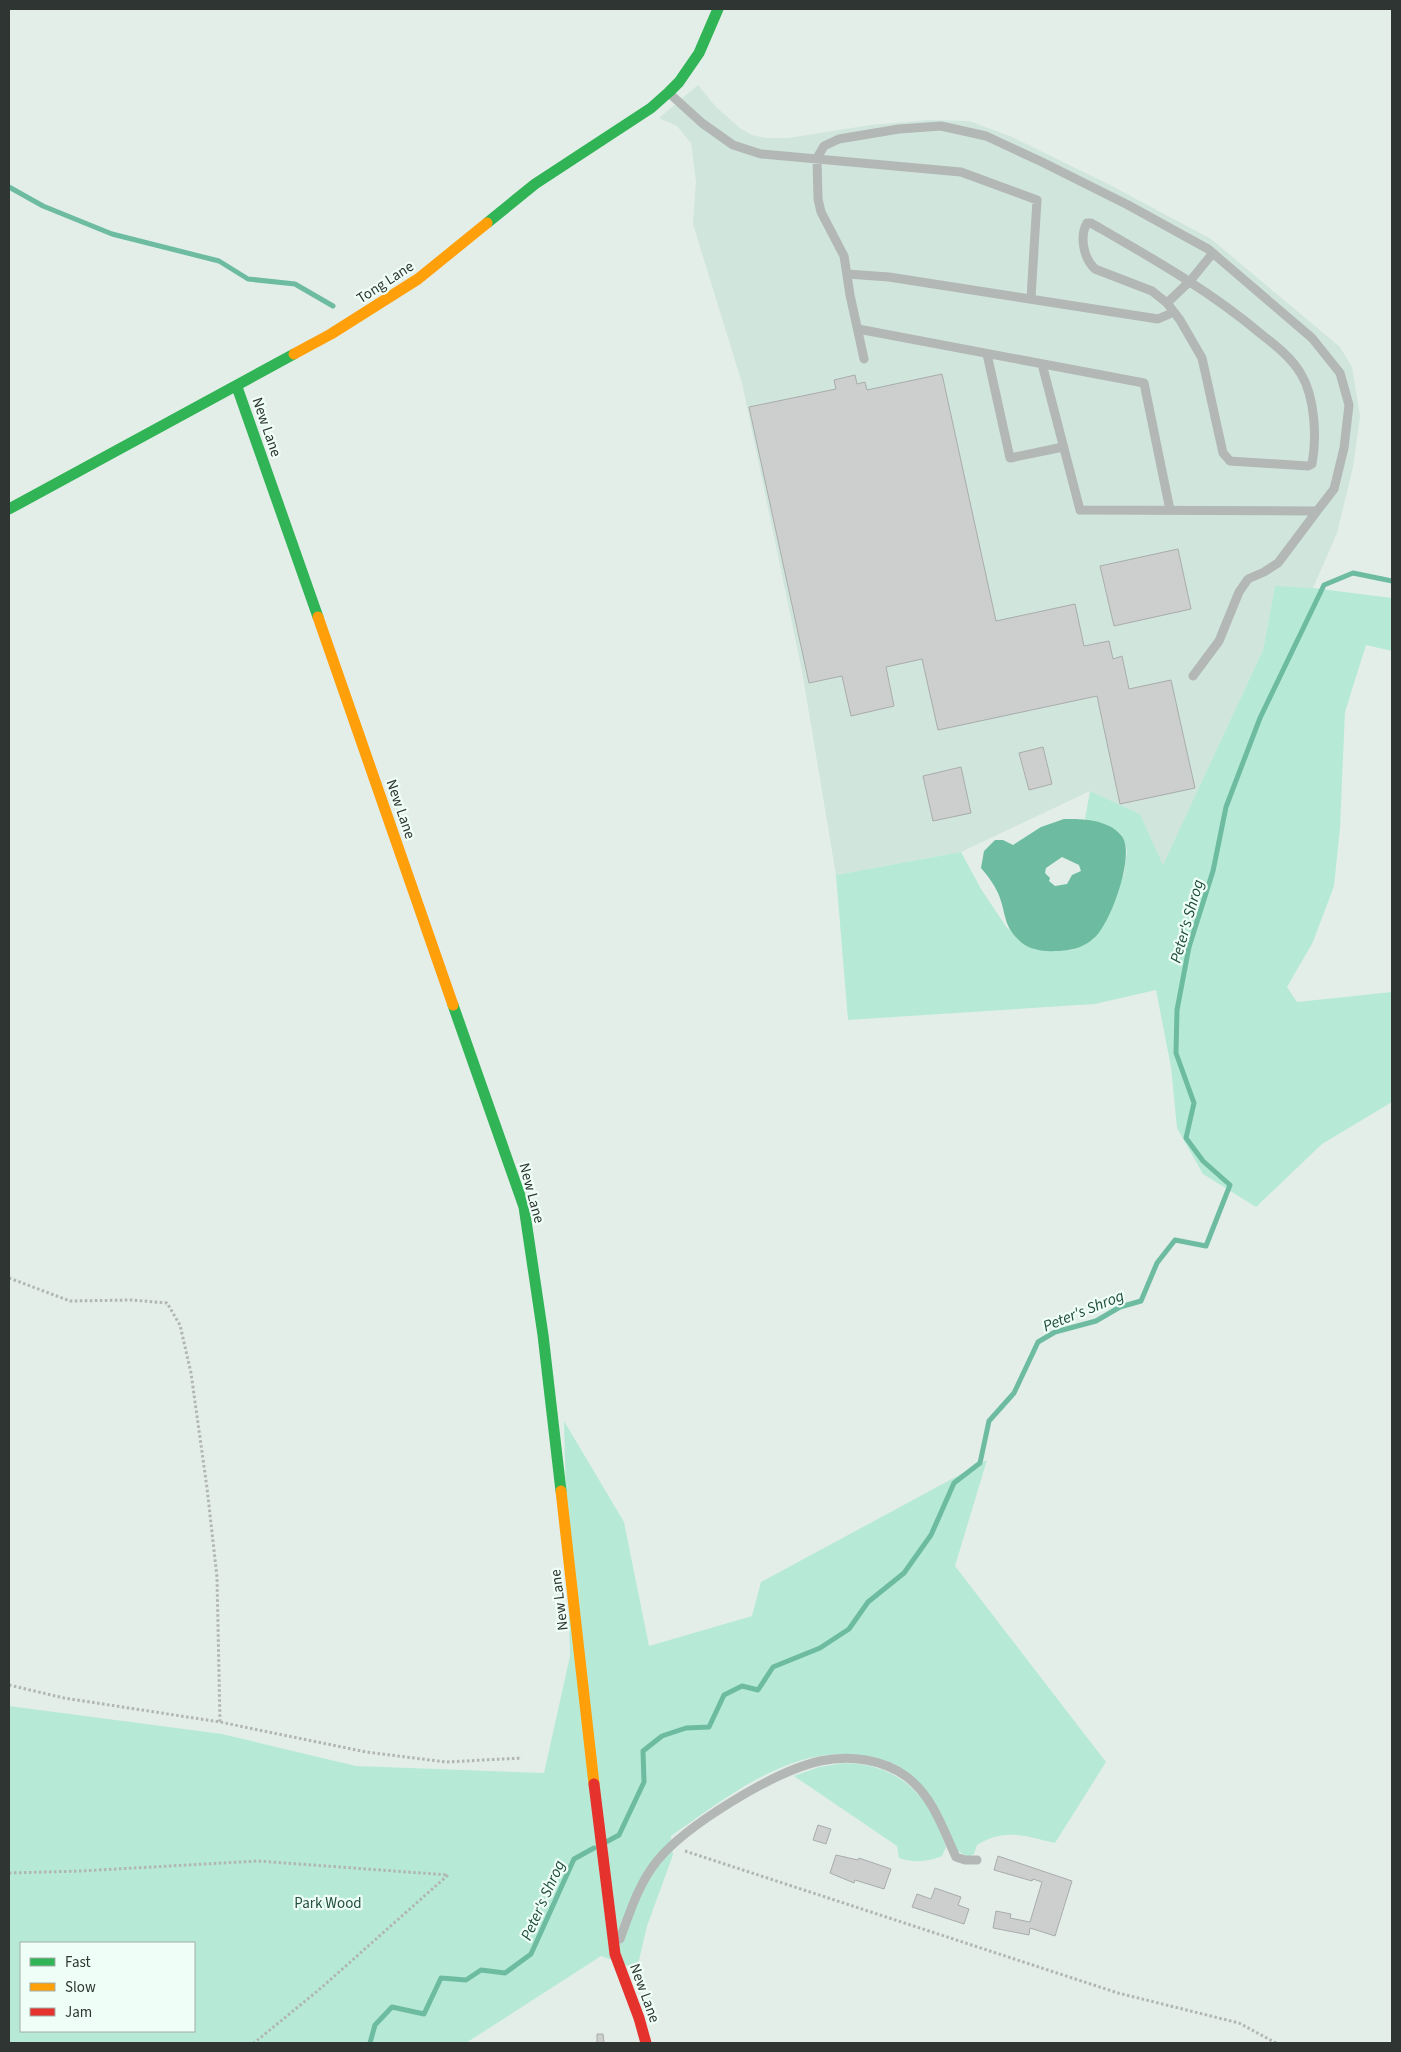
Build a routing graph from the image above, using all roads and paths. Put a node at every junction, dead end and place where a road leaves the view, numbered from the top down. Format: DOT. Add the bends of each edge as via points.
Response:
graph roads {
  1 [pos="718,9"];
  2 [pos="669,92"];
  3 [pos="817,158"];
  4 [pos="1213,253"];
  5 [pos="847,274"];
  6 [pos="1190,281"];
  7 [pos="1031,298"];
  8 [pos="1167,303"];
  9 [pos="1174,312"];
  10 [pos="858,330"];
  11 [pos="988,354"];
  12 [pos="864,360"];
  13 [pos="1042,364"];
  14 [pos="236,387"];
  15 [pos="1064,447"];
  16 [pos="9,509"];
  17 [pos="1170,510"];
  18 [pos="1317,511"];
  19 [pos="1193,676"];
  20 [pos="9,1278"];
  21 [pos="9,1685"];
  22 [pos="220,1722"];
  23 [pos="522,1758"];
  24 [pos="674,1844"];
  25 [pos="978,1860"];
  26 [pos="9,1872"];
  27 [pos="615,1954"];
  28 [pos="254,2043"];
  29 [pos="646,2043"];
  30 [pos="1276,2043"];
  1 -- 2 [label="street, Tong Lane" via="699,53"];
  2 -- 3 [label="lane" via="702,123 733,145 761,154"];
  2 -- 14 [label="street, Tong Lane" via="651,108 536,184 418,279 331,334"];
  3 -- 4 [label="lane" via="824,146 839,139 899,129 941,126 986,136 1128,205"];
  3 -- 5 [label="lane" via="821,212 844,256"];
  3 -- 7 [label="lane" via="961,172 1038,200"];
  4 -- 6 [label="lane"];
  4 -- 18 [label="lane" via="1312,338 1340,373 1349,405 1344,448 1334,489"];
  5 -- 7 [label="lane"];
  5 -- 10 [label="lane"];
  6 -- 8 [label="lane"];
  6 -- 8 [label="lane" via="1091,223 1085,226 1088,263 1096,270 1152,291"];
  6 -- 9 [label="lane" via="1279,348 1301,374 1311,398 1314,420 1312,464 1230,461 1226,458 1202,358"];
  7 -- 9 [label="lane" via="1158,319"];
  8 -- 9 [label="lane"];
  10 -- 11 [label="lane"];
  10 -- 12 [label="lane"];
  11 -- 13 [label="lane"];
  11 -- 15 [label="lane" via="1010,458"];
  13 -- 15 [label="lane"];
  13 -- 17 [label="lane" via="1144,383"];
  14 -- 16 [label="street, Tong Lane"];
  14 -- 27 [label="street, New Lane" via="524,1207 544,1345"];
  15 -- 17 [label="lane" via="1080,510"];
  17 -- 18 [label="lane"];
  18 -- 19 [label="lane" via="1278,562 1248,580 1239,592 1219,641"];
  20 -- 22 [label="path" via="70,1301 167,1303 180,1325 191,1372 217,1577"];
  21 -- 22 [label="path" via="64,1698"];
  22 -- 23 [label="path" via="366,1752 438,1761"];
  24 -- 25 [label="lane" via="724,1807 775,1778 819,1762 857,1759 883,1765 908,1778 933,1808 956,1857"];
  24 -- 27 [label="lane" via="657,1861 635,1897"];
  24 -- 30 [label="path" via="684,1851 1118,1993 1239,2023"];
  26 -- 28 [label="path" via="258,1861 448,1875"];
  27 -- 29 [label="street, New Lane"];
}
